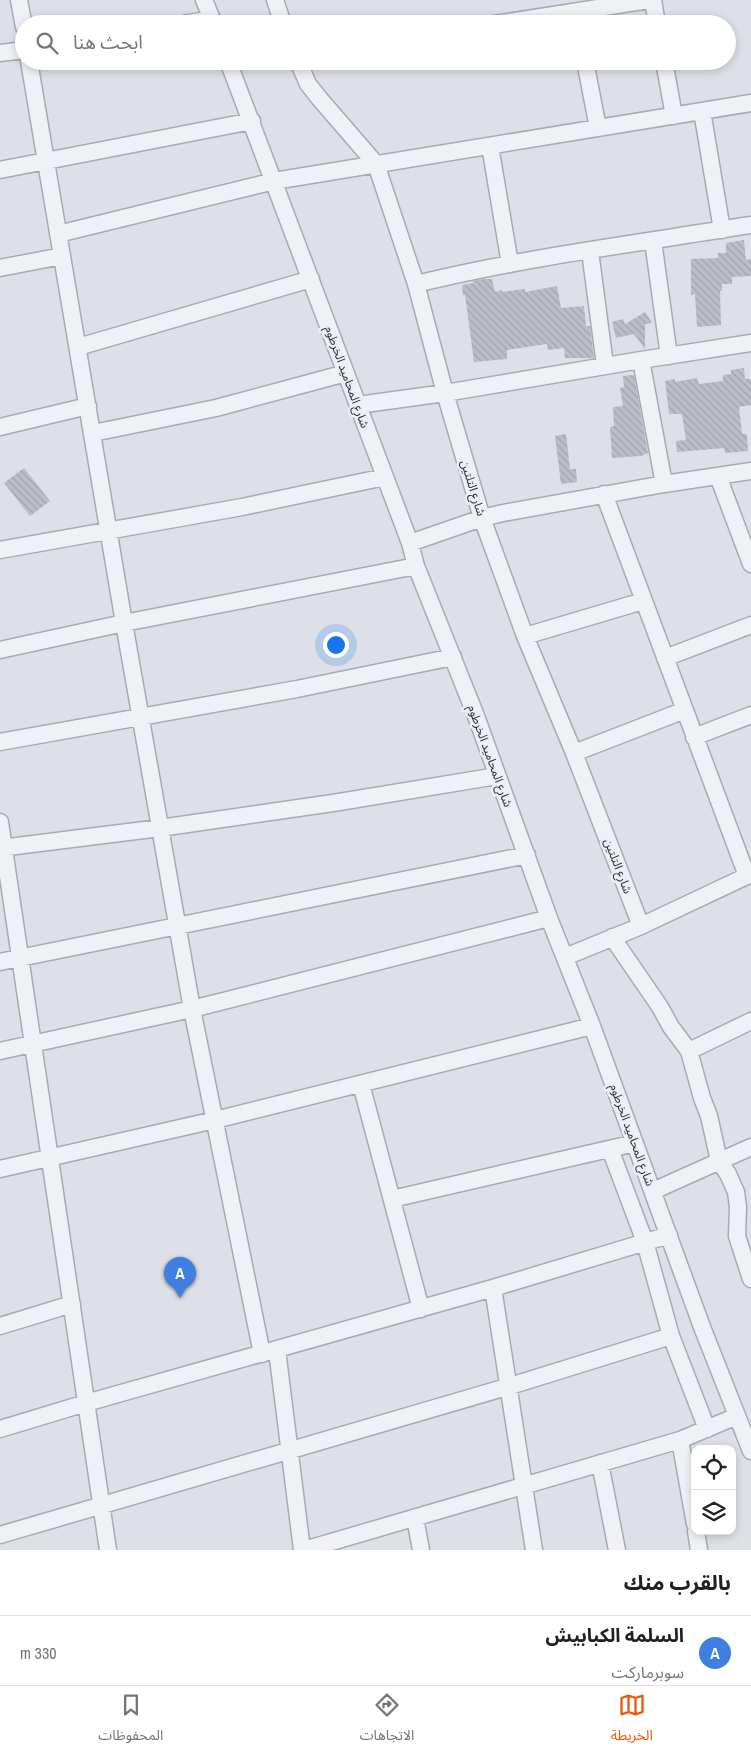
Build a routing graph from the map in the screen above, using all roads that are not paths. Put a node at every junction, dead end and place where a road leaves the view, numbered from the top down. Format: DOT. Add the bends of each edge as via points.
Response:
graph roads {
  1 [pos="19,0"];
  2 [pos="204,0"];
  3 [pos="275,0"];
  4 [pos="651,0"];
  5 [pos="582,11"];
  6 [pos="22,15"];
  7 [pos="210,15"];
  8 [pos="280,15"];
  9 [pos="556,15"];
  10 [pos="655,15"];
  11 [pos="15,51"];
  12 [pos="0,53"];
  13 [pos="31,70"];
  14 [pos="232,70"];
  15 [pos="302,70"];
  16 [pos="587,70"];
  17 [pos="666,70"];
  18 [pos="751,103"];
  19 [pos="702,111"];
  20 [pos="674,116"];
  21 [pos="252,121"];
  22 [pos="598,128"];
  23 [pos="490,146"];
  24 [pos="46,161"];
  25 [pos="376,164"];
  26 [pos="0,170"];
  27 [pos="274,180"];
  28 [pos="751,225"];
  29 [pos="722,230"];
  30 [pos="58,234"];
  31 [pos="653,241"];
  32 [pos="590,251"];
  33 [pos="62,256"];
  34 [pos="510,264"];
  35 [pos="0,268"];
  36 [pos="311,279"];
  37 [pos="416,284"];
  38 [pos="751,343"];
  39 [pos="78,347"];
  40 [pos="670,356"];
  41 [pos="641,360"];
  42 [pos="605,365"];
  43 [pos="346,373"];
  44 [pos="445,393"];
  45 [pos="358,405"];
  46 [pos="88,406"];
  47 [pos="0,427"];
  48 [pos="93,433"];
  49 [pos="751,471"];
  50 [pos="718,476"];
  51 [pos="384,477"];
  52 [pos="664,484"];
  53 [pos="604,494"];
  54 [pos="482,518"];
  55 [pos="109,530"];
  56 [pos="410,543"];
  57 [pos="0,550"];
  58 [pos="751,564"];
  59 [pos="416,566"];
  60 [pos="643,601"];
  61 [pos="124,623"];
  62 [pos="751,625"];
  63 [pos="525,636"];
  64 [pos="0,650"];
  65 [pos="453,657"];
  66 [pos="665,658"];
  67 [pos="684,710"];
  68 [pos="751,715"];
  69 [pos="141,717"];
  70 [pos="694,737"];
  71 [pos="0,742"];
  72 [pos="574,753"];
  73 [pos="497,776"];
  74 [pos="0,822"];
  75 [pos="160,828"];
  76 [pos="2,848"];
  77 [pos="527,855"];
  78 [pos="749,875"];
  79 [pos="549,918"];
  80 [pos="642,926"];
  81 [pos="178,927"];
  82 [pos="612,937"];
  83 [pos="565,957"];
  84 [pos="20,959"];
  85 [pos="0,962"];
  86 [pos="192,1009"];
  87 [pos="751,1021"];
  88 [pos="592,1026"];
  89 [pos="32,1044"];
  90 [pos="0,1051"];
  91 [pos="689,1051"];
  92 [pos="361,1084"];
  93 [pos="215,1120"];
  94 [pos="635,1143"];
  95 [pos="751,1147"];
  96 [pos="610,1149"];
  97 [pos="50,1158"];
  98 [pos="719,1161"];
  99 [pos="0,1169"];
  100 [pos="653,1190"];
  101 [pos="392,1199"];
  102 [pos="669,1235"];
  103 [pos="645,1242"];
  104 [pos="751,1278"];
  105 [pos="493,1288"];
  106 [pos="72,1304"];
  107 [pos="421,1309"];
  108 [pos="0,1326"];
  109 [pos="671,1336"];
  110 [pos="270,1352"];
  111 [pos="510,1386"];
  112 [pos="86,1403"];
  113 [pos="738,1416"];
  114 [pos="0,1429"];
  115 [pos="707,1429"];
  116 [pos="680,1440"];
  117 [pos="289,1450"];
  118 [pos="751,1451"];
  119 [pos="600,1463"];
  120 [pos="524,1486"];
  121 [pos="691,1502"];
  122 [pos="101,1506"];
  123 [pos="415,1518"];
  124 [pos="0,1535"];
  125 [pos="697,1535"];
  126 [pos="108,1550"];
  127 [pos="303,1550"];
  128 [pos="421,1550"];
  129 [pos="534,1550"];
  130 [pos="617,1550"];
  131 [pos="699,1550"];
  1 -- 6 [label="street"];
  2 -- 7 [label="street"];
  3 -- 8 [label="street"];
  4 -- 5 [label="street"];
  4 -- 10 [label="street"];
  5 -- 9 [label="street"];
  11 -- 12 [label="street"];
  13 -- 24 [label="street"];
  14 -- 21 [label="street, شارع المحاميد الخرطوم"];
  15 -- 25 [label="street, شارع التلتين" via="319,98"];
  16 -- 22 [label="street"];
  17 -- 20 [label="street"];
  18 -- 19 [label="street"];
  19 -- 20 [label="street"];
  19 -- 29 [label="street"];
  20 -- 22 [label="street"];
  21 -- 24 [label="street"];
  21 -- 27 [label="street, شارع المحاميد الخرطوم"];
  22 -- 23 [label="street"];
  23 -- 25 [label="street"];
  23 -- 34 [label="street"];
  24 -- 26 [label="street"];
  24 -- 30 [label="street"];
  25 -- 27 [label="street"];
  25 -- 37 [label="street, شارع التلتين"];
  27 -- 30 [label="street"];
  27 -- 36 [label="street, شارع المحاميد الخرطوم"];
  28 -- 29 [label="street"];
  29 -- 31 [label="street"];
  30 -- 33 [label="street"];
  31 -- 32 [label="street"];
  31 -- 40 [label="street"];
  32 -- 34 [label="street"];
  32 -- 42 [label="street"];
  33 -- 35 [label="street"];
  33 -- 39 [label="street"];
  34 -- 37 [label="street"];
  36 -- 39 [label="street"];
  36 -- 43 [label="street, شارع المحاميد الخرطوم"];
  37 -- 44 [label="street, شارع التلتين"];
  38 -- 40 [label="street"];
  39 -- 46 [label="street"];
  40 -- 41 [label="street"];
  41 -- 42 [label="street"];
  41 -- 52 [label="street"];
  42 -- 44 [label="street"];
  43 -- 45 [label="street, شارع المحاميد الخرطوم"];
  43 -- 48 [label="street" via="216,408"];
  44 -- 45 [label="street"];
  44 -- 54 [label="street, شارع التلتين"];
  45 -- 51 [label="street, شارع المحاميد الخرطوم"];
  46 -- 47 [label="street"];
  46 -- 48 [label="street"];
  48 -- 55 [label="street"];
  49 -- 50 [label="street"];
  50 -- 52 [label="street"];
  50 -- 58 [label="street"];
  51 -- 55 [label="street" via="242,507"];
  51 -- 56 [label="street, شارع المحاميد الخرطوم"];
  52 -- 53 [label="street"];
  53 -- 54 [label="street"];
  53 -- 60 [label="street"];
  54 -- 56 [label="street"];
  54 -- 63 [label="street, شارع التلتين"];
  55 -- 57 [label="street"];
  55 -- 61 [label="street"];
  56 -- 59 [label="street, شارع المحاميد الخرطوم"];
  59 -- 61 [label="street"];
  59 -- 65 [label="street, شارع المحاميد الخرطوم"];
  60 -- 63 [label="street"];
  60 -- 66 [label="street"];
  61 -- 64 [label="street"];
  61 -- 69 [label="street"];
  62 -- 66 [label="street"];
  63 -- 72 [label="street, شارع التلتين"];
  65 -- 69 [label="street"];
  65 -- 73 [label="street, شارع المحاميد الخرطوم"];
  66 -- 67 [label="street"];
  67 -- 70 [label="street"];
  67 -- 72 [label="street"];
  68 -- 70 [label="street"];
  69 -- 71 [label="street"];
  69 -- 75 [label="street"];
  70 -- 78 [label="street"];
  72 -- 80 [label="street, شارع التلتين"];
  73 -- 75 [label="street"];
  73 -- 77 [label="street, شارع المحاميد الخرطوم"];
  74 -- 76 [label="street"];
  75 -- 76 [label="street"];
  75 -- 81 [label="street"];
  76 -- 84 [label="street"];
  77 -- 79 [label="street, شارع المحاميد الخرطوم"];
  77 -- 81 [label="street"];
  78 -- 80 [label="street"];
  79 -- 83 [label="street, شارع المحاميد الخرطوم"];
  79 -- 86 [label="street"];
  80 -- 82 [label="street"];
  81 -- 84 [label="street"];
  81 -- 86 [label="street"];
  82 -- 83 [label="street"];
  82 -- 91 [label="street"];
  83 -- 88 [label="street, شارع المحاميد الخرطوم"];
  84 -- 85 [label="street"];
  84 -- 89 [label="street"];
  86 -- 89 [label="street"];
  86 -- 93 [label="street"];
  87 -- 91 [label="street"];
  88 -- 92 [label="street"];
  88 -- 94 [label="street, شارع المحاميد الخرطوم"];
  89 -- 90 [label="street"];
  89 -- 97 [label="street"];
  91 -- 98 [label="street"];
  92 -- 93 [label="street"];
  92 -- 101 [label="street"];
  93 -- 97 [label="street"];
  93 -- 110 [label="street"];
  94 -- 96 [label="street"];
  94 -- 100 [label="street, شارع المحاميد الخرطوم"];
  95 -- 98 [label="street"];
  96 -- 101 [label="street"];
  96 -- 103 [label="street"];
  97 -- 99 [label="street"];
  97 -- 106 [label="street"];
  98 -- 100 [label="street"];
  98 -- 104 [label="street" via="736,1192 737,1236"];
  100 -- 102 [label="street, شارع المحاميد الخرطوم"];
  101 -- 107 [label="street"];
  102 -- 103 [label="street"];
  102 -- 113 [label="street, شارع المحاميد الخرطوم"];
  103 -- 105 [label="street"];
  103 -- 109 [label="street"];
  105 -- 107 [label="street"];
  105 -- 111 [label="street"];
  106 -- 108 [label="street"];
  106 -- 112 [label="street"];
  107 -- 110 [label="street"];
  109 -- 111 [label="street"];
  109 -- 115 [label="street"];
  110 -- 112 [label="street"];
  110 -- 117 [label="street"];
  111 -- 117 [label="street"];
  111 -- 120 [label="street"];
  112 -- 114 [label="street"];
  112 -- 122 [label="street"];
  113 -- 115 [label="street"];
  113 -- 118 [label="street, شارع المحاميد الخرطوم"];
  115 -- 116 [label="street"];
  116 -- 119 [label="street"];
  116 -- 121 [label="street"];
  117 -- 122 [label="street"];
  117 -- 127 [label="street"];
  119 -- 120 [label="street"];
  119 -- 130 [label="street"];
  120 -- 123 [label="street"];
  120 -- 129 [label="street"];
  122 -- 124 [label="street"];
  122 -- 126 [label="street"];
  123 -- 127 [label="street"];
  123 -- 128 [label="street"];
  125 -- 131 [label="street"];
}
